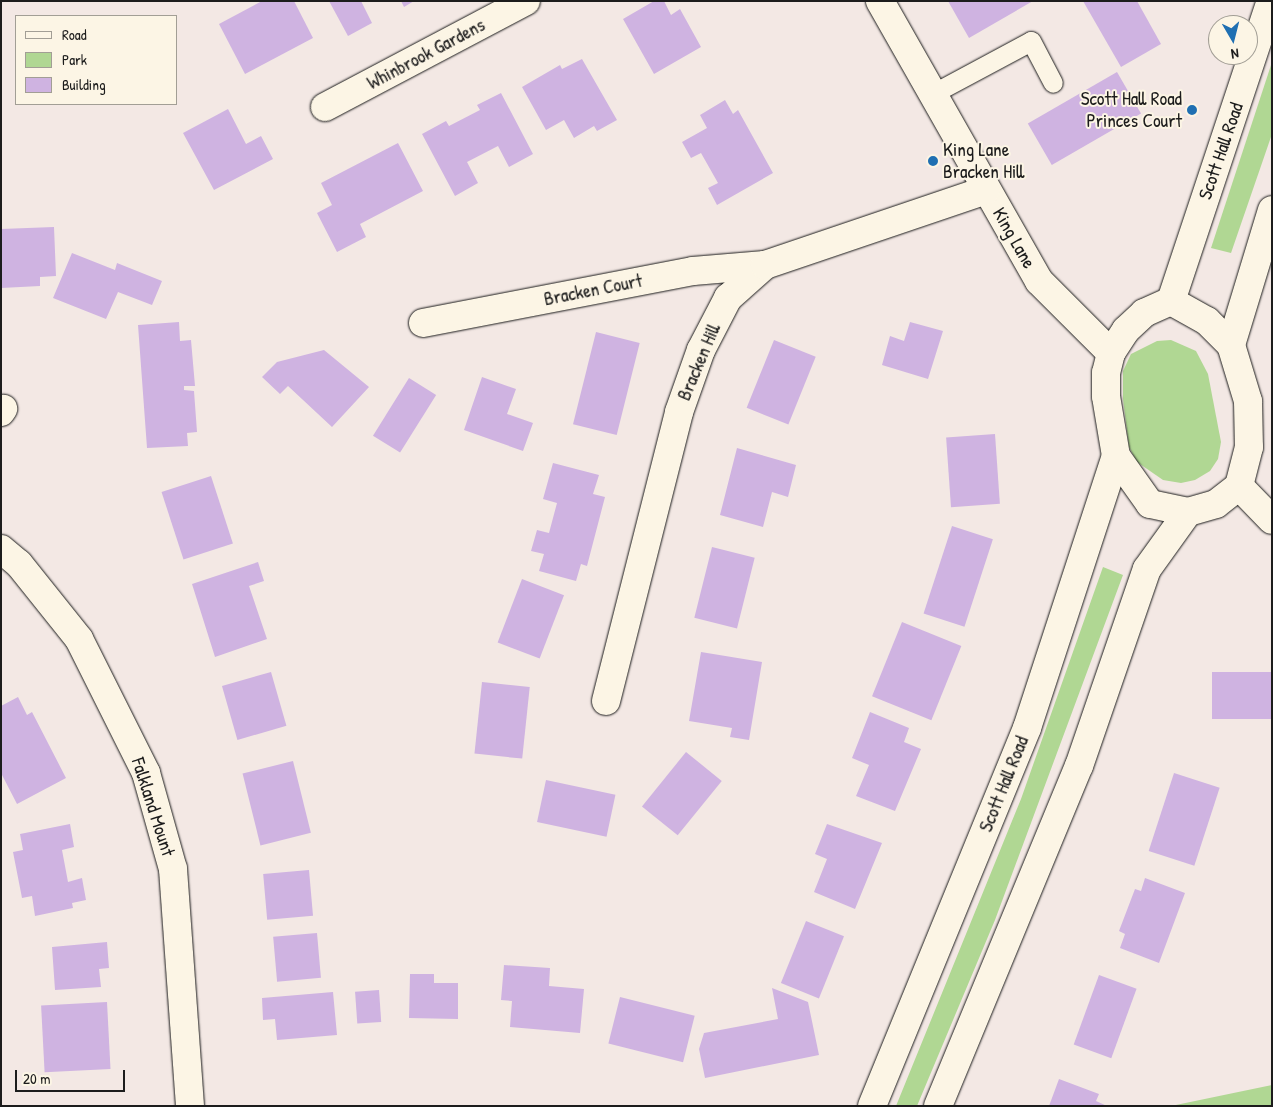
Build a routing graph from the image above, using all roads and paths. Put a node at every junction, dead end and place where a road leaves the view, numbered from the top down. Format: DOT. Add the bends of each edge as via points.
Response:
graph roads {
  1 [pos="526,1"];
  2 [pos="880,1"];
  3 [pos="1271,1"];
  4 [pos="1053,83"];
  5 [pos="932,94"];
  6 [pos="325,107"];
  7 [pos="986,190"];
  8 [pos="1272,210"];
  9 [pos="765,265"];
  10 [pos="1171,301"];
  11 [pos="423,323"];
  12 [pos="1231,345"];
  13 [pos="1111,353"];
  14 [pos="1116,456"];
  15 [pos="1239,486"];
  16 [pos="1188,512"];
  17 [pos="1272,520"];
  18 [pos="1,550"];
  19 [pos="606,701"];
  20 [pos="190,1106"];
  21 [pos="872,1106"];
  22 [pos="938,1106"];
  1 -- 6 [label="main road, Whinbrook Gardens"];
  2 -- 5 [label="main road, King Lane"];
  3 -- 10 [label="main road, Scott Hall Road"];
  4 -- 5 [label="lane" via="1031,41"];
  5 -- 7 [label="main road, King Lane"];
  7 -- 9 [label="main road, Bracken Hill"];
  7 -- 13 [label="main road, King Lane" via="1039,281"];
  8 -- 12 [label="main road"];
  9 -- 11 [label="main road, Bracken Court" via="693,271"];
  9 -- 19 [label="main road, Bracken Hill" via="728,298 698,358 678,412"];
  10 -- 12 [label="main road" via="1207,322"];
  10 -- 13 [label="main road" via="1144,313 1126,330"];
  12 -- 15 [label="main road" via="1248,401 1249,447"];
  13 -- 14 [label="main road" via="1106,373 1106,396"];
  14 -- 16 [label="main road" via="1150,504"];
  14 -- 21 [label="main road, Scott Hall Road" via="1027,728"];
  15 -- 16 [label="main road" via="1216,504"];
  15 -- 17 [label="main road"];
  16 -- 22 [label="main road" via="1147,569 1079,766"];
  18 -- 20 [label="main road, Falkland Mount" via="19,564 79,639 146,773 173,869"];
}
